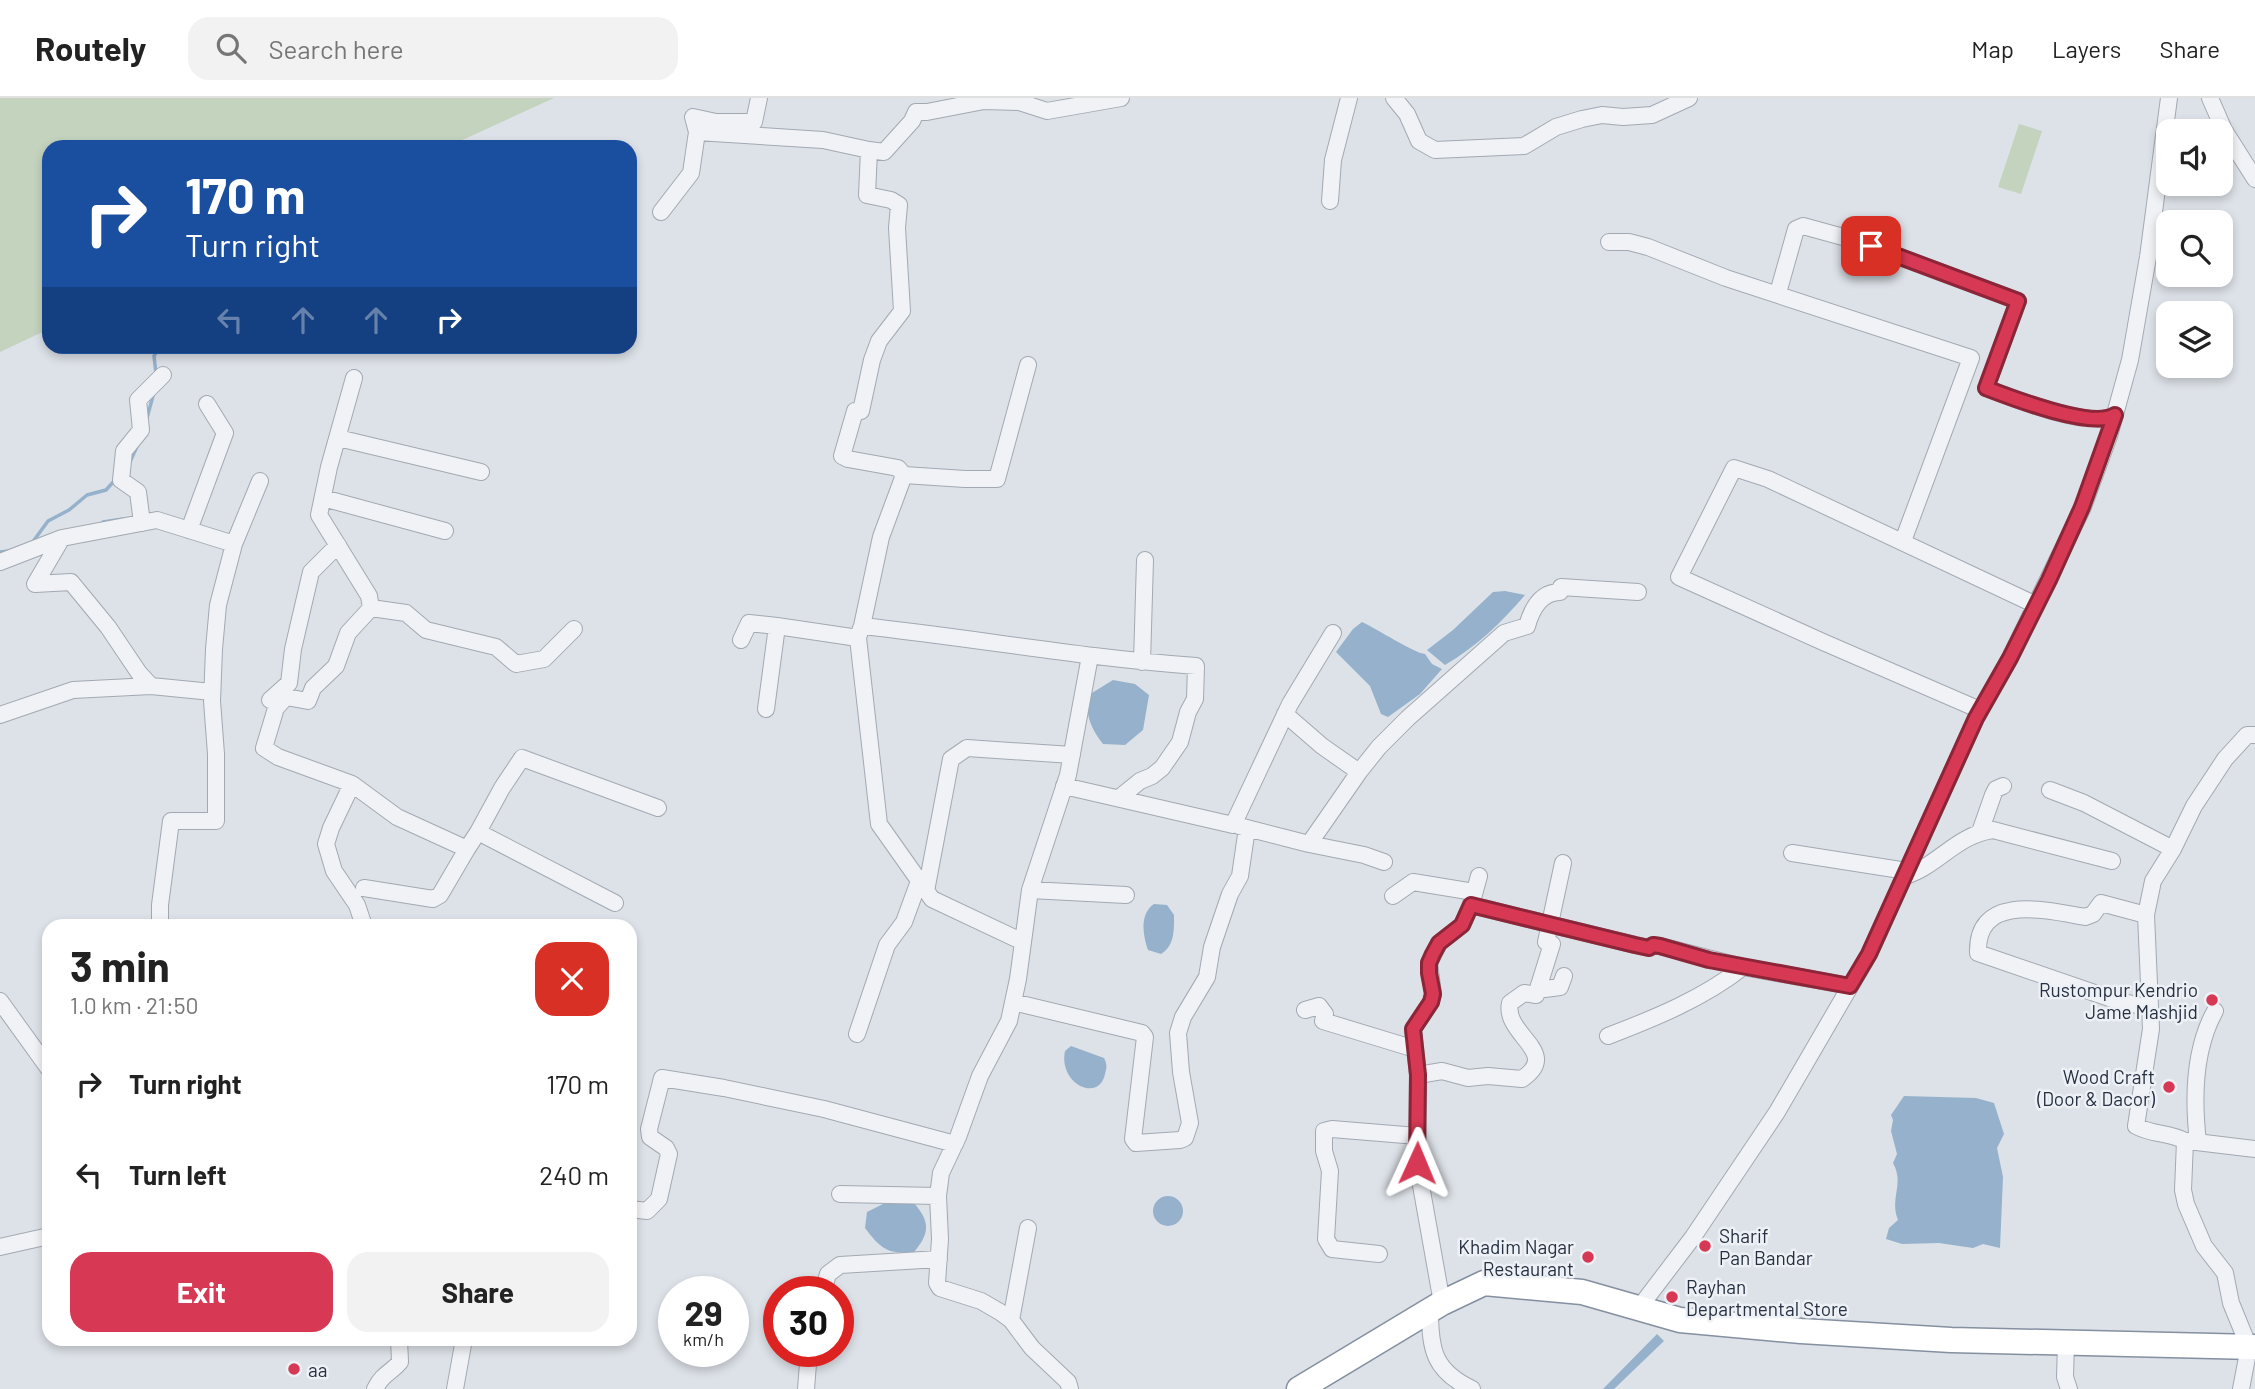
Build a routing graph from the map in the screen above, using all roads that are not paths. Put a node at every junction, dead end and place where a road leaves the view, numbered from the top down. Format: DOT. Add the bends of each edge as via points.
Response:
graph roads {
  1 [pos="759,98"];
  2 [pos="1121,98"];
  3 [pos="1349,98"];
  4 [pos="1394,98"];
  5 [pos="1689,98"];
  6 [pos="2169,98"];
  7 [pos="2210,98"];
  8 [pos="697,132"];
  9 [pos="869,150"];
  10 [pos="2255,179"];
  11 [pos="1330,201"];
  12 [pos="661,212"];
  13 [pos="1609,242"];
  14 [pos="1778,293"];
  15 [pos="1028,365"];
  16 [pos="163,375"];
  17 [pos="354,378"];
  18 [pos="207,404"];
  19 [pos="2115,415"];
  20 [pos="338,438"];
  21 [pos="481,472"];
  22 [pos="904,475"];
  23 [pos="260,481"];
  24 [pos="323,498"];
  25 [pos="142,523"];
  26 [pos="189,530"];
  27 [pos="445,531"];
  28 [pos="62,538"];
  29 [pos="1903,541"];
  30 [pos="234,544"];
  31 [pos="338,545"];
  32 [pos="1145,560"];
  33 [pos="0,562"];
  34 [pos="1638,592"];
  35 [pos="2036,606"];
  36 [pos="370,608"];
  37 [pos="777,626"];
  38 [pos="574,629"];
  39 [pos="860,632"];
  40 [pos="1333,633"];
  41 [pos="741,640"];
  42 [pos="1090,656"];
  43 [pos="1142,662"];
  44 [pos="151,687"];
  45 [pos="212,692"];
  46 [pos="766,709"];
  47 [pos="1980,710"];
  48 [pos="274,714"];
  49 [pos="1285,714"];
  50 [pos="0,715"];
  51 [pos="2255,735"];
  52 [pos="1072,755"];
  53 [pos="1359,772"];
  54 [pos="352,784"];
  55 [pos="1064,786"];
  56 [pos="2003,786"];
  57 [pos="2050,790"];
  58 [pos="1119,798"];
  59 [pos="658,808"];
  60 [pos="1240,827"];
  61 [pos="478,832"];
  62 [pos="1980,832"];
  63 [pos="1309,844"];
  64 [pos="467,849"];
  65 [pos="2173,849"];
  66 [pos="1792,853"];
  67 [pos="2112,861"];
  68 [pos="1384,862"];
  69 [pos="1563,863"];
  70 [pos="1906,874"];
  71 [pos="1479,876"];
  72 [pos="922,886"];
  73 [pos="363,888"];
  74 [pos="1030,890"];
  75 [pos="1126,895"];
  76 [pos="1393,896"];
  77 [pos="1473,899"];
  78 [pos="615,903"];
  79 [pos="2146,915"];
  80 [pos="160,919"];
  81 [pos="362,919"];
  82 [pos="1550,925"];
  83 [pos="1023,942"];
  84 [pos="1743,967"];
  85 [pos="1564,976"];
  86 [pos="1539,985"];
  87 [pos="1850,986"];
  88 [pos="0,1001"];
  89 [pos="1013,1002"];
  90 [pos="2150,1008"];
  91 [pos="1305,1010"];
  92 [pos="2215,1011"];
  93 [pos="857,1034"];
  94 [pos="1608,1036"];
  95 [pos="1415,1049"];
  96 [pos="42,1059"];
  97 [pos="1418,1075"];
  98 [pos="1417,1136"];
  99 [pos="2192,1141"];
  100 [pos="955,1144"];
  101 [pos="2255,1149"];
  102 [pos="840,1194"];
  103 [pos="938,1196"];
  104 [pos="637,1210"];
  105 [pos="1028,1228"];
  106 [pos="42,1237"];
  107 [pos="1,1245"];
  108 [pos="1378,1254"];
  109 [pos="939,1259"];
  110 [pos="827,1276"];
  111 [pos="1436,1307"];
  112 [pos="1646,1310"];
  113 [pos="1011,1320"];
  114 [pos="2066,1343"];
  115 [pos="399,1346"];
  116 [pos="463,1346"];
  117 [pos="2252,1347"];
  118 [pos="808,1367"];
  119 [pos="375,1389"];
  120 [pos="455,1389"];
  121 [pos="806,1389"];
  122 [pos="1070,1389"];
  123 [pos="1299,1389"];
  124 [pos="1472,1389"];
  125 [pos="2069,1389"];
  126 [pos="2241,1389"];
  1 -- 8 [label="street" via="754,122 694,117"];
  2 -- 9 [label="street" via="1047,111 1018,102 984,101 916,111 884,152"];
  3 -- 11 [label="street" via="1332,160"];
  4 -- 5 [label="street" via="1419,141 1435,150 1524,146 1569,123 1602,114 1652,115"];
  6 -- 19 [label="street" via="2144,279"];
  7 -- 10 [label="street"];
  8 -- 9 [label="street" via="823,140"];
  8 -- 12 [label="street" via="691,173"];
  9 -- 22 [label="street" via="867,195 899,205 902,311 879,341 861,411 855,411 842,456 898,468"];
  13 -- 14 [label="street" via="1648,247"];
  14 -- 19 [label="street" via="1796,229 1803,226 1854,240 2018,301 1986,388 2076,416 2108,420"];
  14 -- 29 [label="street" via="1971,358"];
  15 -- 22 [label="street" via="997,479"];
  16 -- 25 [label="street" via="138,400 141,430 124,451 121,480 138,492"];
  17 -- 20 [label="street"];
  18 -- 26 [label="street" via="225,433"];
  19 -- 35 [label="street" via="2082,507"];
  20 -- 21 [label="street"];
  20 -- 24 [label="street"];
  22 -- 39 [label="street" via="881,537"];
  23 -- 30 [label="street"];
  24 -- 27 [label="street"];
  24 -- 31 [label="street" via="319,515"];
  25 -- 26 [label="street" via="157,520"];
  25 -- 28 [label="street"];
  26 -- 30 [label="street"];
  28 -- 33 [label="street"];
  28 -- 44 [label="street" via="35,584 71,582"];
  29 -- 35 [label="street"];
  29 -- 47 [label="street" via="1734,468 1679,577"];
  30 -- 45 [label="street" via="218,606"];
  31 -- 36 [label="street" via="369,596"];
  31 -- 48 [label="street" via="311,572 289,683 269,701"];
  32 -- 43 [label="street"];
  34 -- 53 [label="street" via="1561,587 1560,592 1542,596 1527,626 1504,634 1478,656 1408,719"];
  35 -- 47 [label="street"];
  36 -- 38 [label="street" via="406,613 426,630 496,647 516,664 544,659"];
  36 -- 48 [label="street" via="348,632 336,666 313,688 308,701 286,696"];
  37 -- 39 [label="street"];
  37 -- 41 [label="street" via="749,623"];
  37 -- 46 [label="street"];
  39 -- 42 [label="street" via="931,634"];
  39 -- 72 [label="street" via="878,824"];
  40 -- 49 [label="street"];
  42 -- 43 [label="street"];
  42 -- 52 [label="street"];
  43 -- 58 [label="street" via="1196,666 1196,690 1175,750 1162,768"];
  44 -- 45 [label="street"];
  44 -- 50 [label="street" via="72,690"];
  45 -- 80 [label="street" via="216,821 170,821"];
  47 -- 70 [label="street"];
  48 -- 54 [label="street" via="264,748"];
  49 -- 53 [label="street"];
  49 -- 60 [label="street"];
  51 -- 65 [label="street" via="2247,735 2225,759"];
  52 -- 55 [label="street"];
  52 -- 72 [label="street" via="967,748 951,759"];
  53 -- 63 [label="street"];
  54 -- 64 [label="street" via="397,817"];
  54 -- 81 [label="street" via="326,844 334,871"];
  55 -- 58 [label="street"];
  55 -- 74 [label="street"];
  56 -- 62 [label="street" via="1993,795"];
  57 -- 65 [label="street"];
  58 -- 60 [label="street"];
  59 -- 61 [label="street" via="522,758"];
  60 -- 63 [label="street"];
  60 -- 89 [label="street" via="1240,876 1212,947 1207,977 1178,1033 1190,1123 1185,1138 1136,1143 1133,1139 1142,1033"];
  61 -- 64 [label="street"];
  61 -- 78 [label="street"];
  62 -- 67 [label="street" via="1993,830"];
  62 -- 70 [label="street" via="1921,871"];
  63 -- 68 [label="street"];
  64 -- 73 [label="street" via="440,895 433,899"];
  65 -- 79 [label="street" via="2153,881"];
  66 -- 70 [label="street"];
  69 -- 82 [label="street"];
  70 -- 87 [label="street"];
  71 -- 77 [label="street"];
  72 -- 83 [label="street" via="932,899"];
  72 -- 93 [label="street" via="887,945"];
  74 -- 75 [label="street"];
  74 -- 83 [label="street"];
  76 -- 77 [label="street" via="1413,882"];
  77 -- 82 [label="street"];
  77 -- 95 [label="street" via="1462,925 1439,943 1429,963 1433,994 1413,1029"];
  79 -- 90 [label="street"];
  79 -- 90 [label="street" via="2101,903 2085,916 2017,909 1988,919 1977,941 1978,953"];
  82 -- 84 [label="street"];
  82 -- 86 [label="street" via="1546,942 1552,944"];
  83 -- 89 [label="street"];
  84 -- 87 [label="street"];
  84 -- 94 [label="street" via="1664,1013"];
  85 -- 86 [label="street" via="1560,987"];
  86 -- 97 [label="street" via="1535,995 1524,993 1510,1003 1508,1013 1537,1055 1533,1071 1525,1078 1468,1078 1442,1071"];
  87 -- 112 [label="street" via="1777,1112"];
  88 -- 96 [label="street"];
  89 -- 100 [label="street"];
  90 -- 99 [label="street" via="2136,1126"];
  91 -- 95 [label="street" via="1319,1006 1325,1014 1323,1021"];
  92 -- 99 [label="street" via="2206,1028 2195,1087"];
  95 -- 97 [label="street"];
  97 -- 98 [label="street"];
  98 -- 108 [label="street" via="1324,1130 1330,1171 1328,1246"];
  98 -- 111 [label="street"];
  99 -- 101 [label="street"];
  99 -- 117 [label="street" via="2183,1190 2186,1204 2204,1246 2225,1273 2231,1303"];
  100 -- 103 [label="street" via="941,1173"];
  100 -- 104 [label="street" via="813,1106 662,1077 649,1129 650,1137 669,1154 659,1199 647,1211"];
  102 -- 103 [label="street"];
  103 -- 109 [label="street"];
  105 -- 113 [label="street"];
  106 -- 107 [label="street"];
  109 -- 110 [label="street" via="840,1265"];
  109 -- 113 [label="street" via="940,1288 981,1301"];
  111 -- 112 [label="highway" via="1484,1283 1583,1292"];
  111 -- 123 [label="highway"];
  111 -- 124 [label="street" via="1434,1355 1442,1368"];
  112 -- 114 [label="highway" via="1680,1320 1801,1331"];
  113 -- 122 [label="street"];
  114 -- 117 [label="highway"];
  114 -- 125 [label="street"];
  115 -- 119 [label="street" via="400,1362"];
  116 -- 120 [label="street"];
  117 -- 126 [label="street"];
  118 -- 121 [label="street"];
}
